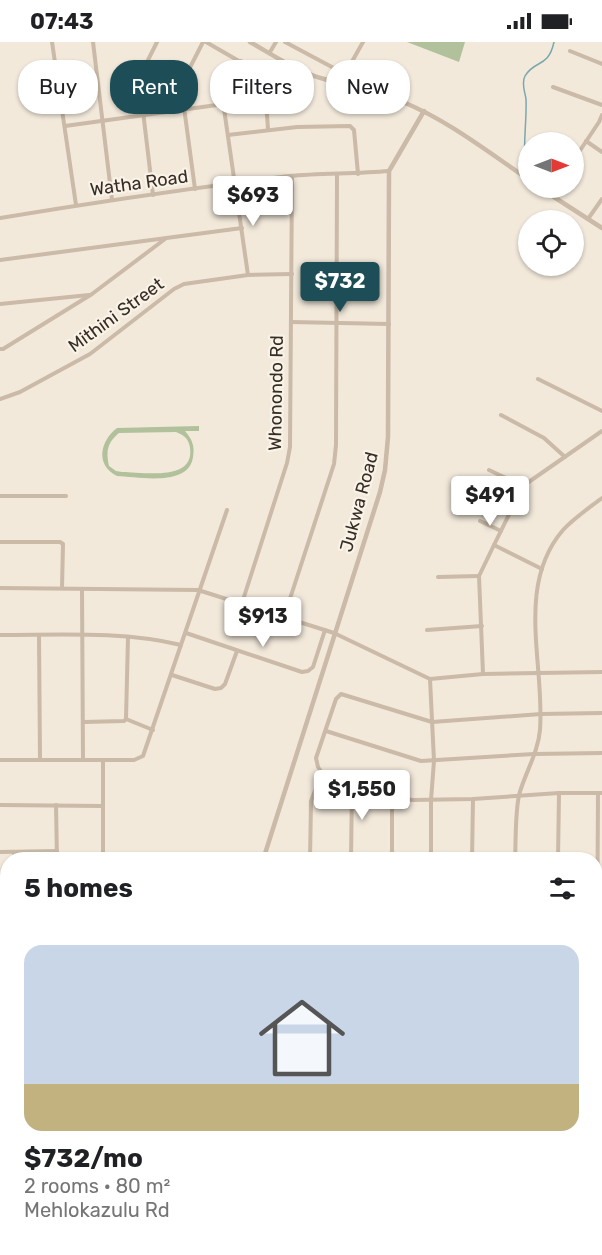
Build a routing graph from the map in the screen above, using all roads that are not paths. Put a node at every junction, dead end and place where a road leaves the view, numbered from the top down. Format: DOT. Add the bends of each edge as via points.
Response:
graph roads {
  1 [pos="52,42"];
  2 [pos="93,42"];
  3 [pos="157,42"];
  4 [pos="205,42"];
  5 [pos="250,42"];
  6 [pos="276,42"];
  7 [pos="285,42"];
  8 [pos="363,42"];
  9 [pos="570,51"];
  10 [pos="270,52"];
  11 [pos="194,60"];
  12 [pos="239,60"];
  13 [pos="602,64"];
  14 [pos="553,87"];
  15 [pos="602,105"];
  16 [pos="424,111"];
  17 [pos="152,114"];
  18 [pos="184,114"];
  19 [pos="225,114"];
  20 [pos="267,114"];
  21 [pos="144,115"];
  22 [pos="602,115"];
  23 [pos="103,121"];
  24 [pos="64,126"];
  25 [pos="268,130"];
  26 [pos="228,135"];
  27 [pos="586,141"];
  28 [pos="584,144"];
  29 [pos="602,152"];
  30 [pos="389,171"];
  31 [pos="518,173"];
  32 [pos="358,174"];
  33 [pos="337,175"];
  34 [pos="292,176"];
  35 [pos="235,183"];
  36 [pos="195,189"];
  37 [pos="153,195"];
  38 [pos="556,198"];
  39 [pos="602,199"];
  40 [pos="112,200"];
  41 [pos="76,205"];
  42 [pos="0,218"];
  43 [pos="588,219"];
  44 [pos="242,228"];
  45 [pos="602,228"];
  46 [pos="166,239"];
  47 [pos="0,260"];
  48 [pos="292,274"];
  49 [pos="248,275"];
  50 [pos="92,294"];
  51 [pos="0,304"];
  52 [pos="291,322"];
  53 [pos="338,323"];
  54 [pos="389,324"];
  55 [pos="0,349"];
  56 [pos="538,379"];
  57 [pos="0,399"];
  58 [pos="602,411"];
  59 [pos="501,415"];
  60 [pos="602,431"];
  61 [pos="565,457"];
  62 [pos="489,470"];
  63 [pos="523,486"];
  64 [pos="0,496"];
  65 [pos="66,496"];
  66 [pos="602,498"];
  67 [pos="226,510"];
  68 [pos="480,521"];
  69 [pos="501,531"];
  70 [pos="0,542"];
  71 [pos="494,545"];
  72 [pos="542,569"];
  73 [pos="479,576"];
  74 [pos="438,577"];
  75 [pos="0,588"];
  76 [pos="62,588"];
  77 [pos="82,590"];
  78 [pos="198,590"];
  79 [pos="242,603"];
  80 [pos="284,617"];
  81 [pos="482,626"];
  82 [pos="325,630"];
  83 [pos="427,630"];
  84 [pos="186,633"];
  85 [pos="334,633"];
  86 [pos="0,635"];
  87 [pos="39,635"];
  88 [pos="82,635"];
  89 [pos="128,637"];
  90 [pos="181,645"];
  91 [pos="237,651"];
  92 [pos="602,672"];
  93 [pos="539,673"];
  94 [pos="483,674"];
  95 [pos="172,675"];
  96 [pos="430,679"];
  97 [pos="602,713"];
  98 [pos="541,714"];
  99 [pos="126,719"];
  100 [pos="84,722"];
  101 [pos="432,722"];
  102 [pos="153,730"];
  103 [pos="326,731"];
  104 [pos="602,753"];
  105 [pos="534,754"];
  106 [pos="83,759"];
  107 [pos="0,760"];
  108 [pos="40,760"];
  109 [pos="103,760"];
  110 [pos="434,761"];
  111 [pos="322,773"];
  112 [pos="351,783"];
  113 [pos="559,793"];
  114 [pos="600,793"];
  115 [pos="392,796"];
  116 [pos="519,796"];
  117 [pos="473,799"];
  118 [pos="431,800"];
  119 [pos="0,805"];
  120 [pos="56,805"];
  121 [pos="102,806"];
  122 [pos="57,850"];
  123 [pos="0,852"];
  124 [pos="14,852"];
  125 [pos="103,852"];
  126 [pos="266,852"];
  127 [pos="310,852"];
  128 [pos="351,852"];
  129 [pos="392,852"];
  130 [pos="431,852"];
  131 [pos="472,852"];
  132 [pos="515,852"];
  133 [pos="558,852"];
  134 [pos="599,852"];
  1 -- 24 [label="street"];
  2 -- 23 [label="street"];
  3 -- 21 [label="street" via="139,78"];
  4 -- 11 [label="street"];
  4 -- 12 [label="street"];
  5 -- 10 [label="street"];
  6 -- 10 [label="street"];
  7 -- 8 [label="street" via="345,74"];
  9 -- 13 [label="street"];
  10 -- 16 [label="street" via="322,79 394,98"];
  14 -- 15 [label="street"];
  16 -- 30 [label="street"];
  16 -- 31 [label="street"];
  17 -- 21 [label="street"];
  18 -- 36 [label="street"];
  19 -- 26 [label="street"];
  20 -- 25 [label="street"];
  21 -- 23 [label="street"];
  21 -- 37 [label="street"];
  22 -- 27 [label="street"];
  23 -- 24 [label="street"];
  23 -- 40 [label="street"];
  24 -- 41 [label="street"];
  25 -- 26 [label="street"];
  25 -- 32 [label="street" via="350,126 354,130"];
  26 -- 35 [label="street"];
  27 -- 28 [label="street"];
  27 -- 29 [label="street"];
  30 -- 32 [label="street, Watha Road"];
  30 -- 54 [label="street, Jukwa Road"];
  32 -- 33 [label="street, Watha Road"];
  33 -- 34 [label="street, Watha Road"];
  33 -- 53 [label="street"];
  34 -- 35 [label="street, Watha Road"];
  34 -- 48 [label="street, Whonondo Rd"];
  35 -- 36 [label="street, Watha Road"];
  35 -- 44 [label="street"];
  36 -- 37 [label="street, Watha Road"];
  37 -- 40 [label="street, Watha Road"];
  38 -- 43 [label="street"];
  39 -- 43 [label="street"];
  40 -- 41 [label="street, Watha Road"];
  41 -- 42 [label="street, Watha Road"];
  43 -- 45 [label="street"];
  44 -- 46 [label="street"];
  44 -- 49 [label="street"];
  46 -- 47 [label="street"];
  46 -- 50 [label="street"];
  48 -- 49 [label="street, Mithini Street"];
  48 -- 52 [label="street, Whonondo Rd"];
  49 -- 57 [label="street, Mithini Street" via="184,284 90,354"];
  50 -- 51 [label="street"];
  50 -- 55 [label="street"];
  52 -- 53 [label="street"];
  52 -- 79 [label="street, Whonondo Rd" via="290,447"];
  53 -- 54 [label="street"];
  53 -- 80 [label="street" via="334,464"];
  54 -- 85 [label="street, Jukwa Road" via="385,470"];
  56 -- 58 [label="street"];
  59 -- 61 [label="street" via="544,438"];
  60 -- 61 [label="street"];
  61 -- 63 [label="street"];
  62 -- 63 [label="street"];
  63 -- 69 [label="street"];
  64 -- 65 [label="street"];
  66 -- 72 [label="street" via="562,532"];
  67 -- 78 [label="street"];
  68 -- 69 [label="street"];
  69 -- 71 [label="street"];
  70 -- 76 [label="street" via="63,544"];
  71 -- 72 [label="street"];
  71 -- 73 [label="street"];
  72 -- 93 [label="street" via="534,605"];
  73 -- 74 [label="street"];
  73 -- 81 [label="street"];
  75 -- 76 [label="street"];
  76 -- 77 [label="street"];
  77 -- 78 [label="street"];
  77 -- 88 [label="street"];
  78 -- 79 [label="street"];
  78 -- 84 [label="street"];
  79 -- 80 [label="street"];
  80 -- 82 [label="street"];
  81 -- 83 [label="street"];
  81 -- 94 [label="street"];
  82 -- 85 [label="street"];
  82 -- 91 [label="street" via="313,667 308,671"];
  84 -- 90 [label="street"];
  84 -- 91 [label="street"];
  85 -- 96 [label="street"];
  85 -- 126 [label="street, Jukwa Road"];
  86 -- 87 [label="street"];
  87 -- 88 [label="street"];
  87 -- 108 [label="street"];
  88 -- 89 [label="street"];
  88 -- 100 [label="street"];
  89 -- 90 [label="street"];
  89 -- 99 [label="street"];
  90 -- 95 [label="street"];
  91 -- 95 [label="street" via="221,688"];
  92 -- 93 [label="street"];
  93 -- 94 [label="street"];
  93 -- 98 [label="street"];
  94 -- 96 [label="street"];
  95 -- 102 [label="street"];
  96 -- 101 [label="street"];
  97 -- 98 [label="street"];
  98 -- 101 [label="street"];
  98 -- 105 [label="street"];
  99 -- 100 [label="street"];
  99 -- 102 [label="street"];
  100 -- 106 [label="street"];
  101 -- 103 [label="street" via="341,694"];
  101 -- 110 [label="street"];
  102 -- 109 [label="street" via="143,756 134,760"];
  103 -- 110 [label="street" via="411,758"];
  103 -- 111 [label="street" via="316,758"];
  104 -- 105 [label="street"];
  105 -- 110 [label="street"];
  105 -- 116 [label="street"];
  106 -- 108 [label="street"];
  106 -- 109 [label="street"];
  107 -- 108 [label="street"];
  109 -- 121 [label="street"];
  110 -- 118 [label="street"];
  111 -- 112 [label="street"];
  111 -- 127 [label="street" via="311,801"];
  112 -- 115 [label="street"];
  112 -- 128 [label="street"];
  113 -- 114 [label="street"];
  113 -- 116 [label="street"];
  113 -- 133 [label="street"];
  114 -- 134 [label="street"];
  115 -- 118 [label="street"];
  115 -- 129 [label="street"];
  116 -- 117 [label="street"];
  116 -- 132 [label="street"];
  117 -- 118 [label="street"];
  117 -- 131 [label="street"];
  118 -- 130 [label="street"];
  119 -- 120 [label="street"];
  120 -- 121 [label="street"];
  120 -- 122 [label="street"];
  121 -- 125 [label="street"];
  122 -- 124 [label="street"];
  123 -- 124 [label="street"];
}
